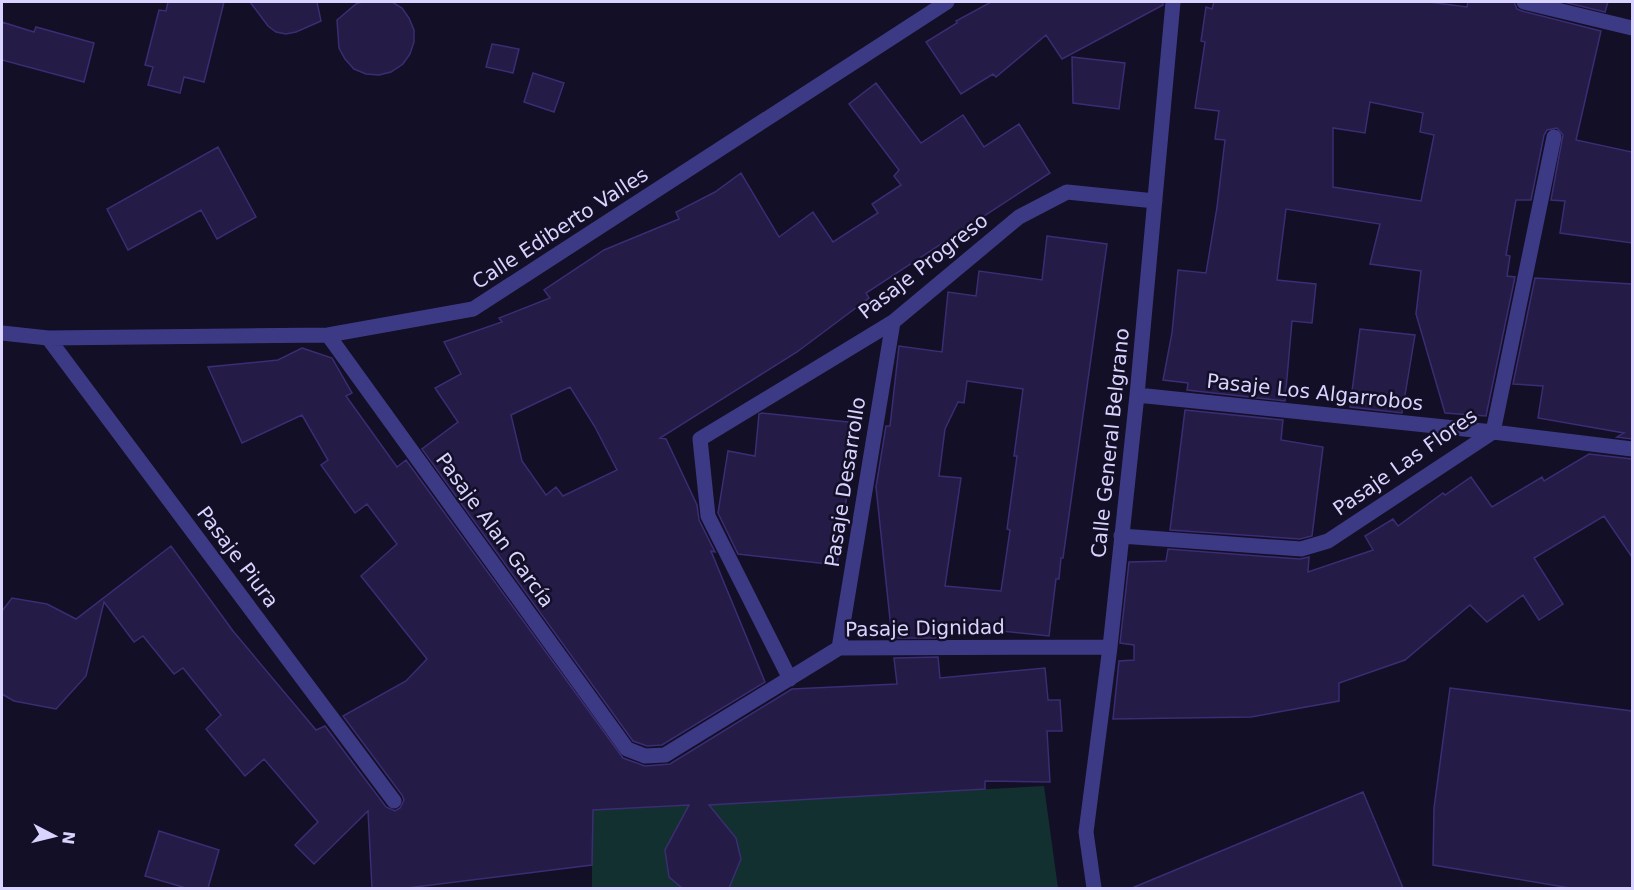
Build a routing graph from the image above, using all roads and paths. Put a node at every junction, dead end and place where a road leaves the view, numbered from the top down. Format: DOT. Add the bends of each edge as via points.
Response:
graph roads {
  1 [pos="947,2"];
  2 [pos="1173,2"];
  3 [pos="1524,2"];
  4 [pos="1632,28"];
  5 [pos="1554,137"];
  6 [pos="1155,201"];
  7 [pos="893,322"];
  8 [pos="2,333"];
  9 [pos="328,335"];
  10 [pos="48,338"];
  11 [pos="1137,395"];
  12 [pos="1493,432"];
  13 [pos="1632,449"];
  14 [pos="1121,536"];
  15 [pos="1110,647"];
  16 [pos="839,648"];
  17 [pos="790,679"];
  18 [pos="627,749"];
  19 [pos="394,801"];
  20 [pos="1094,888"];
  1 -- 9 [label="street, Calle Ediberto Valles" via="473,309"];
  2 -- 6 [label="street, Calle General Belgrano"];
  3 -- 4 [label="street"];
  5 -- 12 [label="street, Pasaje Las Flores"];
  6 -- 7 [label="street, Pasaje Progreso" via="1067,192 1019,217"];
  6 -- 11 [label="street, Calle General Belgrano"];
  7 -- 16 [label="street, Pasaje Desarrollo"];
  7 -- 17 [label="street, Pasaje Progreso" via="700,439 708,516"];
  8 -- 10 [label="street, Calle Ediberto Valles"];
  9 -- 10 [label="street, Calle Ediberto Valles"];
  9 -- 18 [label="street, Pasaje Alan García"];
  10 -- 19 [label="street, Pasaje Piura"];
  11 -- 12 [label="street, Pasaje Los Algarrobos"];
  11 -- 14 [label="street, Calle General Belgrano"];
  12 -- 13 [label="street, Pasaje Los Algarrobos"];
  12 -- 14 [label="street, Pasaje Las Flores" via="1328,541 1301,549"];
  14 -- 15 [label="street, Calle General Belgrano"];
  15 -- 16 [label="street, Pasaje Dignidad"];
  15 -- 20 [label="street, Calle General Belgrano" via="1086,832"];
  16 -- 17 [label="street, Pasaje Dignidad"];
  17 -- 18 [label="street, Pasaje Dignidad" via="665,754 645,756"];
}
